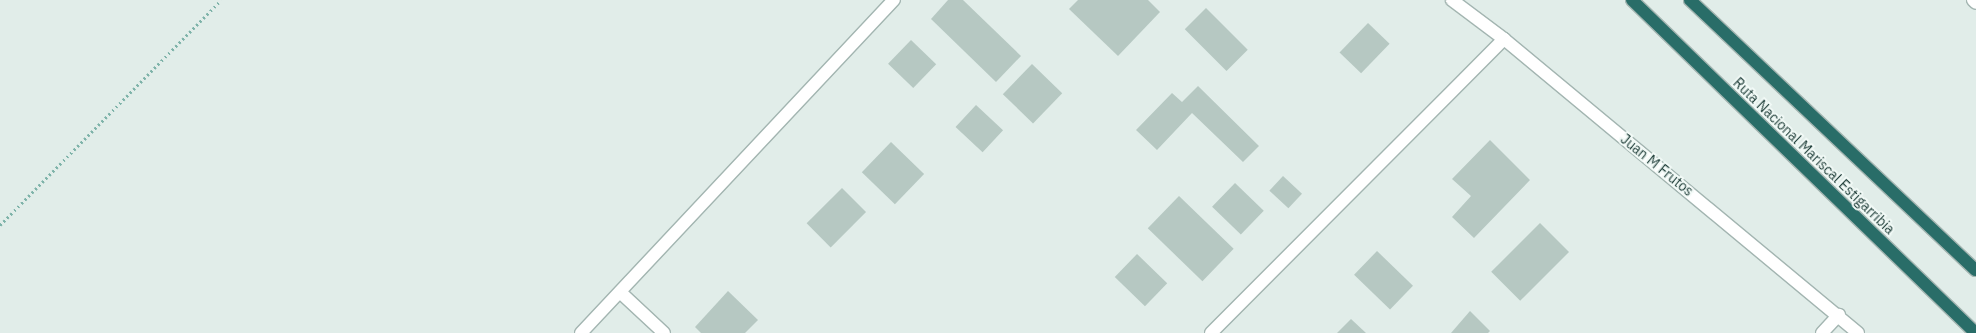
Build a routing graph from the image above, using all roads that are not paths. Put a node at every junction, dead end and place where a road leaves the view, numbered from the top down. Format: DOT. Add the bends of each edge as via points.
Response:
graph roads {
  1 [pos="894,0"];
  2 [pos="1452,0"];
  3 [pos="1632,0"];
  4 [pos="1690,0"];
  5 [pos="1973,0"];
  6 [pos="1976,2"];
  7 [pos="1504,39"];
  8 [pos="1976,270"];
  9 [pos="620,292"];
  10 [pos="1839,315"];
  11 [pos="581,333"];
  12 [pos="664,333"];
  13 [pos="1211,333"];
  14 [pos="1822,333"];
  15 [pos="1858,333"];
  16 [pos="1976,333"];
  1 -- 9 [label="street"];
  2 -- 7 [label="street, Juan M Frutos"];
  3 -- 16 [label="highway, Ruta Nacional Mariscal Estigarribia"];
  4 -- 8 [label="highway, Ruta Nacional Mariscal Estigarribia"];
  5 -- 6 [label="street"];
  7 -- 10 [label="street, Juan M Frutos"];
  7 -- 13 [label="street"];
  9 -- 11 [label="street"];
  9 -- 12 [label="street"];
  10 -- 14 [label="street"];
  10 -- 15 [label="street, Juan M Frutos"];
}
